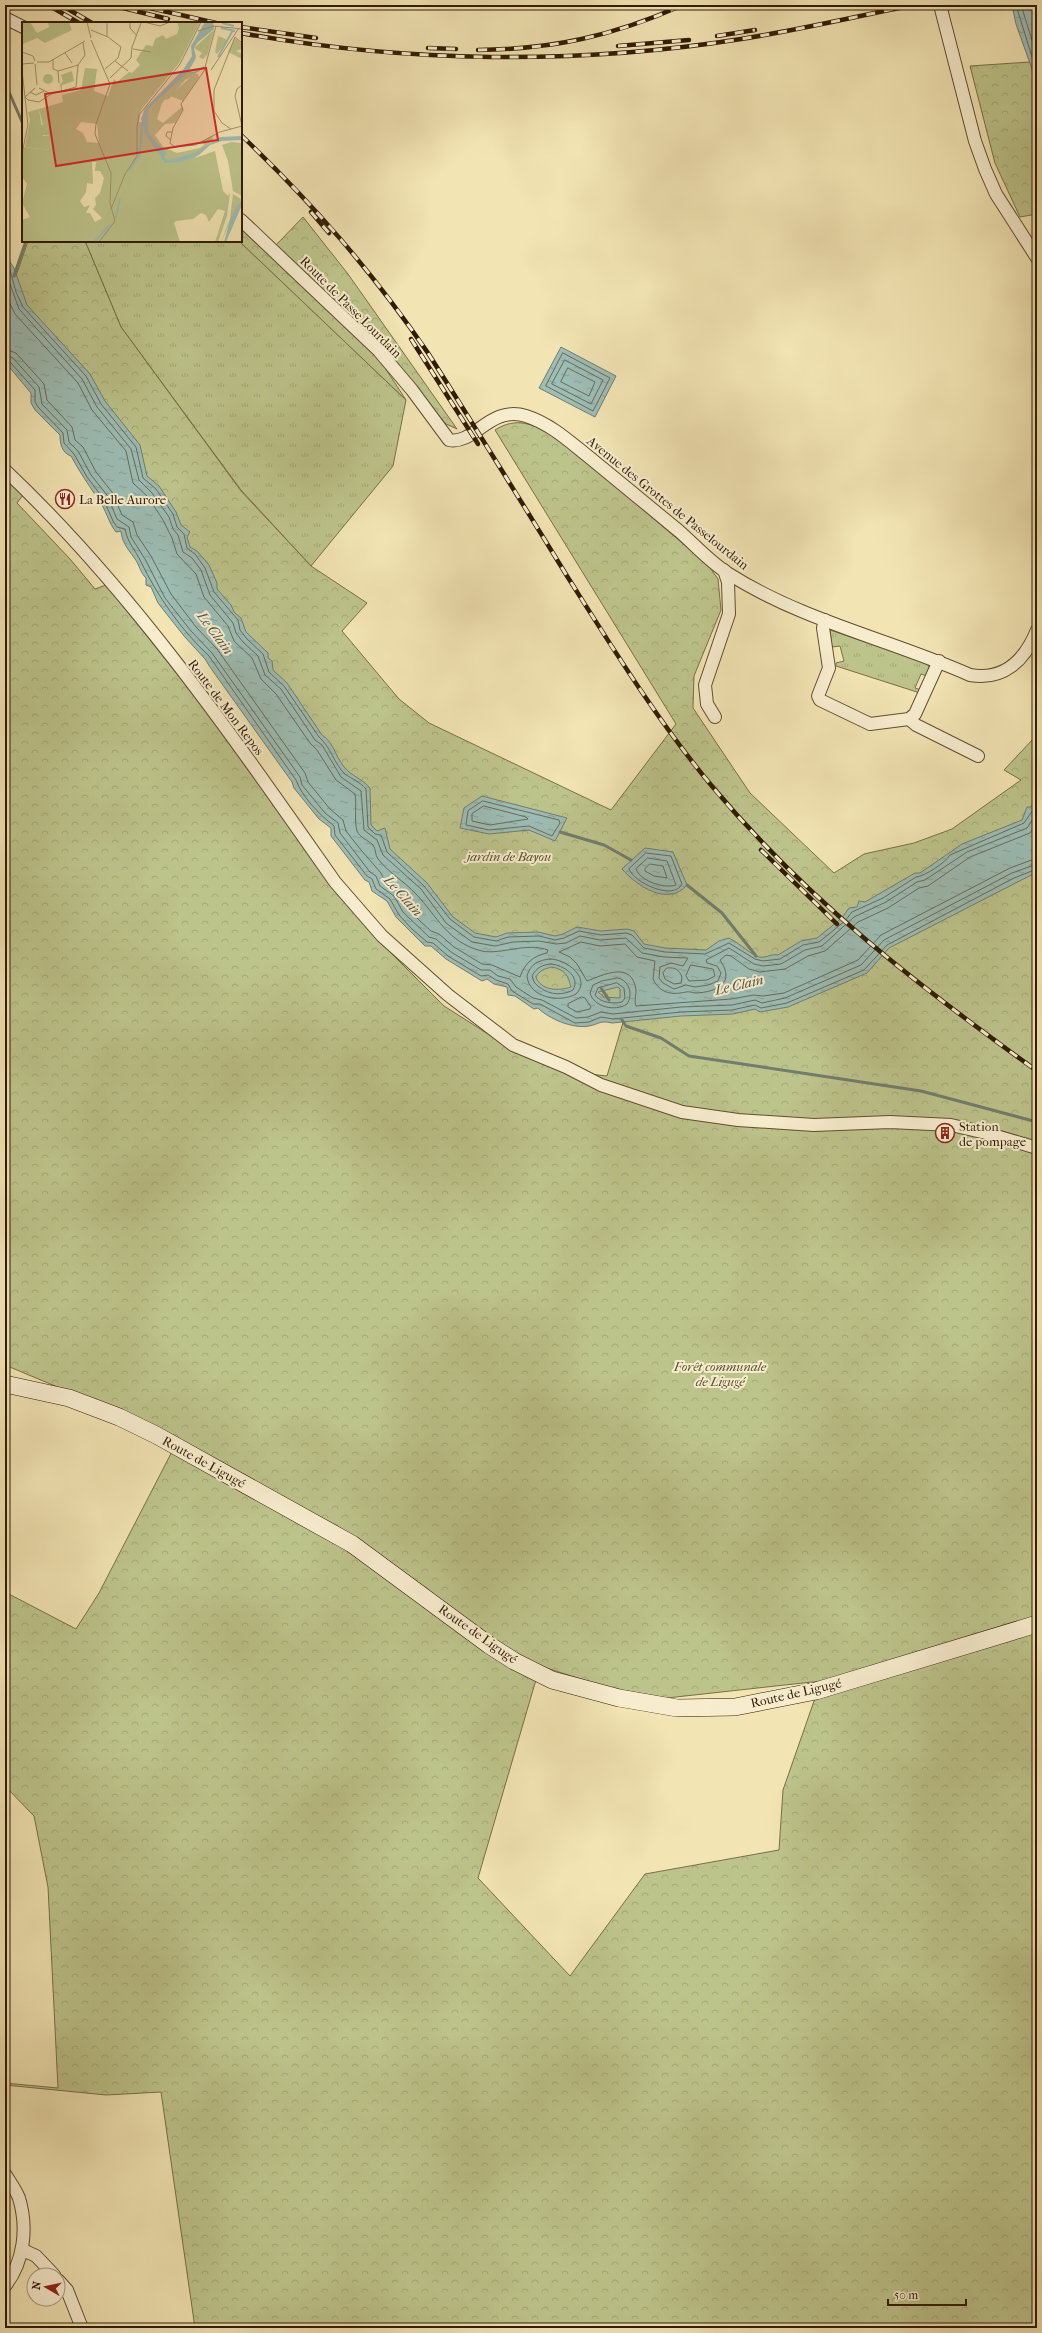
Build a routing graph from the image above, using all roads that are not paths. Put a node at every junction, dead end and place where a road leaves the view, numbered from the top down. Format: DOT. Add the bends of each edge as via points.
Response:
graph roads {
  1 [pos="940,5"];
  2 [pos="5,18"];
  3 [pos="22,26"];
  4 [pos="242,221"];
  5 [pos="1037,258"];
  6 [pos="448,440"];
  7 [pos="5,470"];
  8 [pos="724,570"];
  9 [pos="825,620"];
  10 [pos="1037,630"];
  11 [pos="938,661"];
  12 [pos="715,717"];
  13 [pos="909,719"];
  14 [pos="978,756"];
  15 [pos="1037,1148"];
  16 [pos="5,1384"];
  17 [pos="1037,1624"];
  18 [pos="5,2174"];
  19 [pos="23,2250"];
  20 [pos="46,2267"];
  21 [pos="5,2286"];
  22 [pos="66,2289"];
  23 [pos="82,2328"];
  1 -- 5 [label="street" via="975,141 985,169 996,194"];
  2 -- 3 [label="street"];
  4 -- 6 [label="street, Route de Passe Lourdain" via="379,352 412,390"];
  6 -- 8 [label="street, Avenue des Grottes de Passelourdain" via="457,440 509,413 544,423 652,508"];
  7 -- 15 [label="street, Route de Mon Repos" via="62,526 111,583 200,694 335,882 382,936 415,968 513,1045 601,1085 682,1112 776,1123 922,1122 951,1125"];
  8 -- 9 [label="street, Avenue des Grottes de Passelourdain" via="764,594"];
  8 -- 12 [label="street" via="728,582 730,614 705,685 707,704"];
  9 -- 11 [label="street, Avenue des Grottes de Passelourdain"];
  9 -- 13 [label="street" via="823,628 829,668 818,696 820,700 870,724"];
  10 -- 11 [label="street, Avenue des Grottes de Passelourdain" via="1021,657 998,675 970,675"];
  11 -- 13 [label="street" via="916,714"];
  13 -- 14 [label="street"];
  16 -- 17 [label="street, Route de Ligugé" via="69,1398 119,1417 156,1435 352,1544 488,1645 514,1661 552,1680 619,1698 677,1708 735,1707 816,1691"];
  18 -- 19 [label="street" via="19,2197 24,2218"];
  19 -- 20 [label="street" via="36,2256"];
  19 -- 21 [label="street" via="15,2272"];
  22 -- 23 [label="street"];
}
